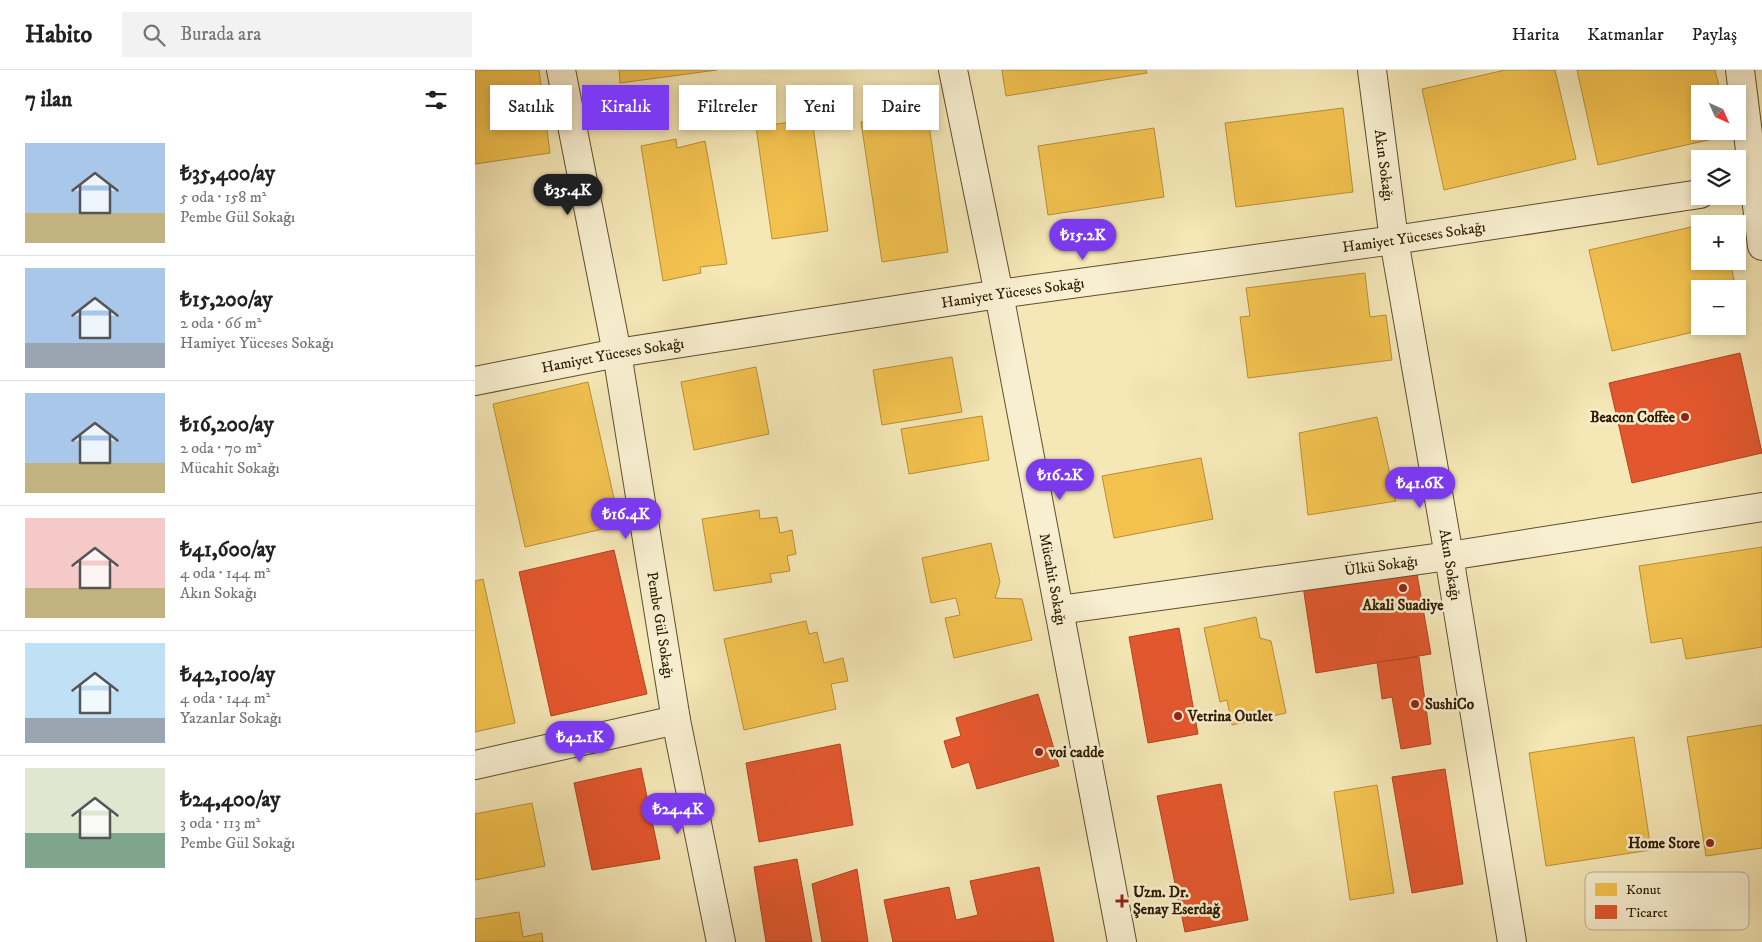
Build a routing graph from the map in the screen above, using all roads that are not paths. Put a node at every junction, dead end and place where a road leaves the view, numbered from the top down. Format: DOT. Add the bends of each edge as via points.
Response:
graph roads {
  1 [pos="561,70"];
  2 [pos="953,70"];
  3 [pos="1372,70"];
  4 [pos="1739,70"];
  5 [pos="1751,187"];
  6 [pos="1691,195"];
  7 [pos="1394,240"];
  8 [pos="1762,246"];
  9 [pos="999,294"];
  10 [pos="617,353"];
  11 [pos="475,381"];
  12 [pos="1762,507"];
  13 [pos="1449,556"];
  14 [pos="1059,610"];
  15 [pos="676,720"];
  16 [pos="475,765"];
  17 [pos="721,942"];
  18 [pos="1121,942"];
  19 [pos="1512,942"];
  1 -- 10 [label="street, Pembe Gül Sokağı"];
  2 -- 9 [label="street, Mücahit Sokağı"];
  3 -- 7 [label="street, Akın Sokağı"];
  4 -- 5 [label="street"];
  5 -- 8 [label="street"];
  6 -- 7 [label="street, Hamiyet Yüceses Sokağı"];
  7 -- 9 [label="street, Hamiyet Yüceses Sokağı"];
  7 -- 13 [label="street, Akın Sokağı"];
  9 -- 10 [label="street, Hamiyet Yüceses Sokağı"];
  9 -- 14 [label="street, Mücahit Sokağı"];
  10 -- 11 [label="street, Hamiyet Yüceses Sokağı"];
  10 -- 15 [label="street, Pembe Gül Sokağı"];
  12 -- 13 [label="street, Ülkü Sokağı"];
  13 -- 14 [label="street, Ülkü Sokağı"];
  13 -- 19 [label="street, Akın Sokağı"];
  14 -- 18 [label="street, Mücahit Sokağı"];
  15 -- 16 [label="street"];
  15 -- 17 [label="street, Pembe Gül Sokağı"];
}
